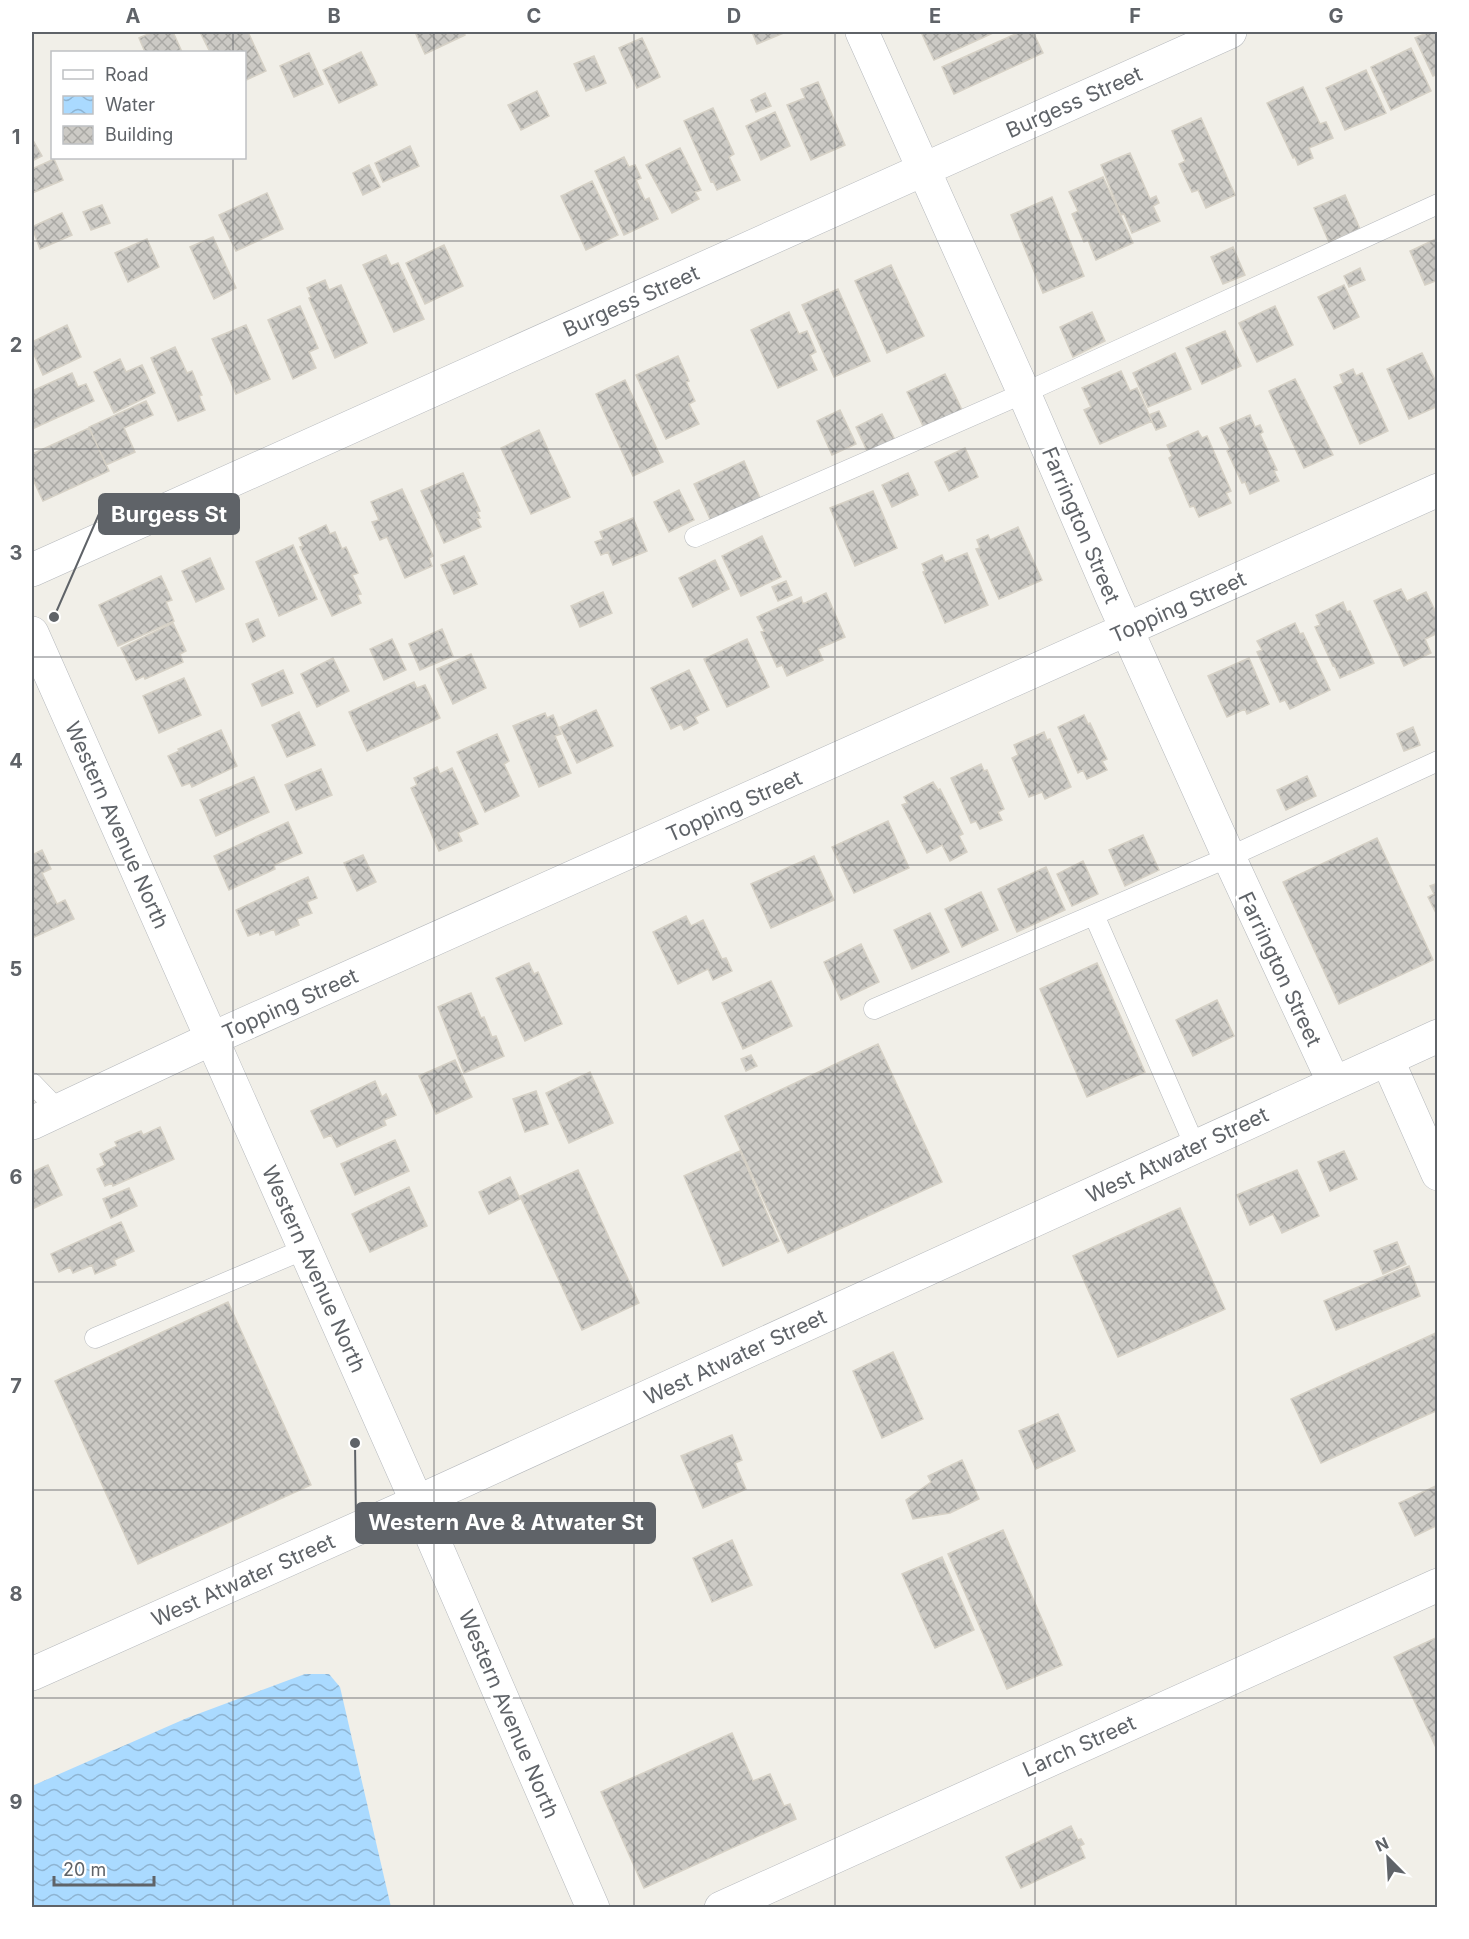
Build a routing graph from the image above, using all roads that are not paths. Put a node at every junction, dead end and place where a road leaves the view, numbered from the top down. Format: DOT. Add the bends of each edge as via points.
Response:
graph roads {
  1 [pos="862,32"];
  2 [pos="1230,32"];
  3 [pos="924,169"];
  4 [pos="1437,204"];
  5 [pos="1024,393"];
  6 [pos="1437,490"];
  7 [pos="695,537"];
  8 [pos="32,570"];
  9 [pos="1126,629"];
  10 [pos="32,633"];
  11 [pos="1437,761"];
  12 [pos="1229,857"];
  13 [pos="1094,915"];
  14 [pos="874,1009"];
  15 [pos="1437,1036"];
  16 [pos="212,1039"];
  17 [pos="1387,1059"];
  18 [pos="32,1083"];
  19 [pos="1334,1083"];
  20 [pos="45,1117"];
  21 [pos="1195,1146"];
  22 [pos="1437,1174"];
  23 [pos="305,1249"];
  24 [pos="95,1338"];
  25 [pos="417,1502"];
  26 [pos="1437,1585"];
  27 [pos="32,1674"];
  28 [pos="593,1908"];
  29 [pos="721,1908"];
  1 -- 3 [label="street, Farrington Street"];
  2 -- 3 [label="street, Burgess Street"];
  3 -- 5 [label="street, Farrington Street"];
  3 -- 8 [label="street, Burgess Street"];
  4 -- 5 [label="lane"];
  5 -- 7 [label="lane"];
  5 -- 9 [label="street, Farrington Street"];
  6 -- 9 [label="street, Topping Street"];
  9 -- 12 [label="street, Farrington Street"];
  9 -- 16 [label="street, Topping Street"];
  10 -- 16 [label="street, Western Avenue North"];
  11 -- 12 [label="lane"];
  12 -- 13 [label="lane"];
  12 -- 19 [label="street, Farrington Street"];
  13 -- 14 [label="lane"];
  13 -- 21 [label="lane"];
  15 -- 17 [label="street, West Atwater Street"];
  16 -- 20 [label="street, Topping Street"];
  16 -- 23 [label="street, Western Avenue North"];
  17 -- 19 [label="street, West Atwater Street"];
  17 -- 22 [label="street"];
  18 -- 20 [label="lane"];
  19 -- 21 [label="street, West Atwater Street"];
  21 -- 25 [label="street, West Atwater Street"];
  23 -- 24 [label="lane"];
  23 -- 25 [label="street, Western Avenue North"];
  25 -- 27 [label="street, West Atwater Street"];
  25 -- 28 [label="street, Western Avenue North"];
  26 -- 29 [label="street, Larch Street"];
}
